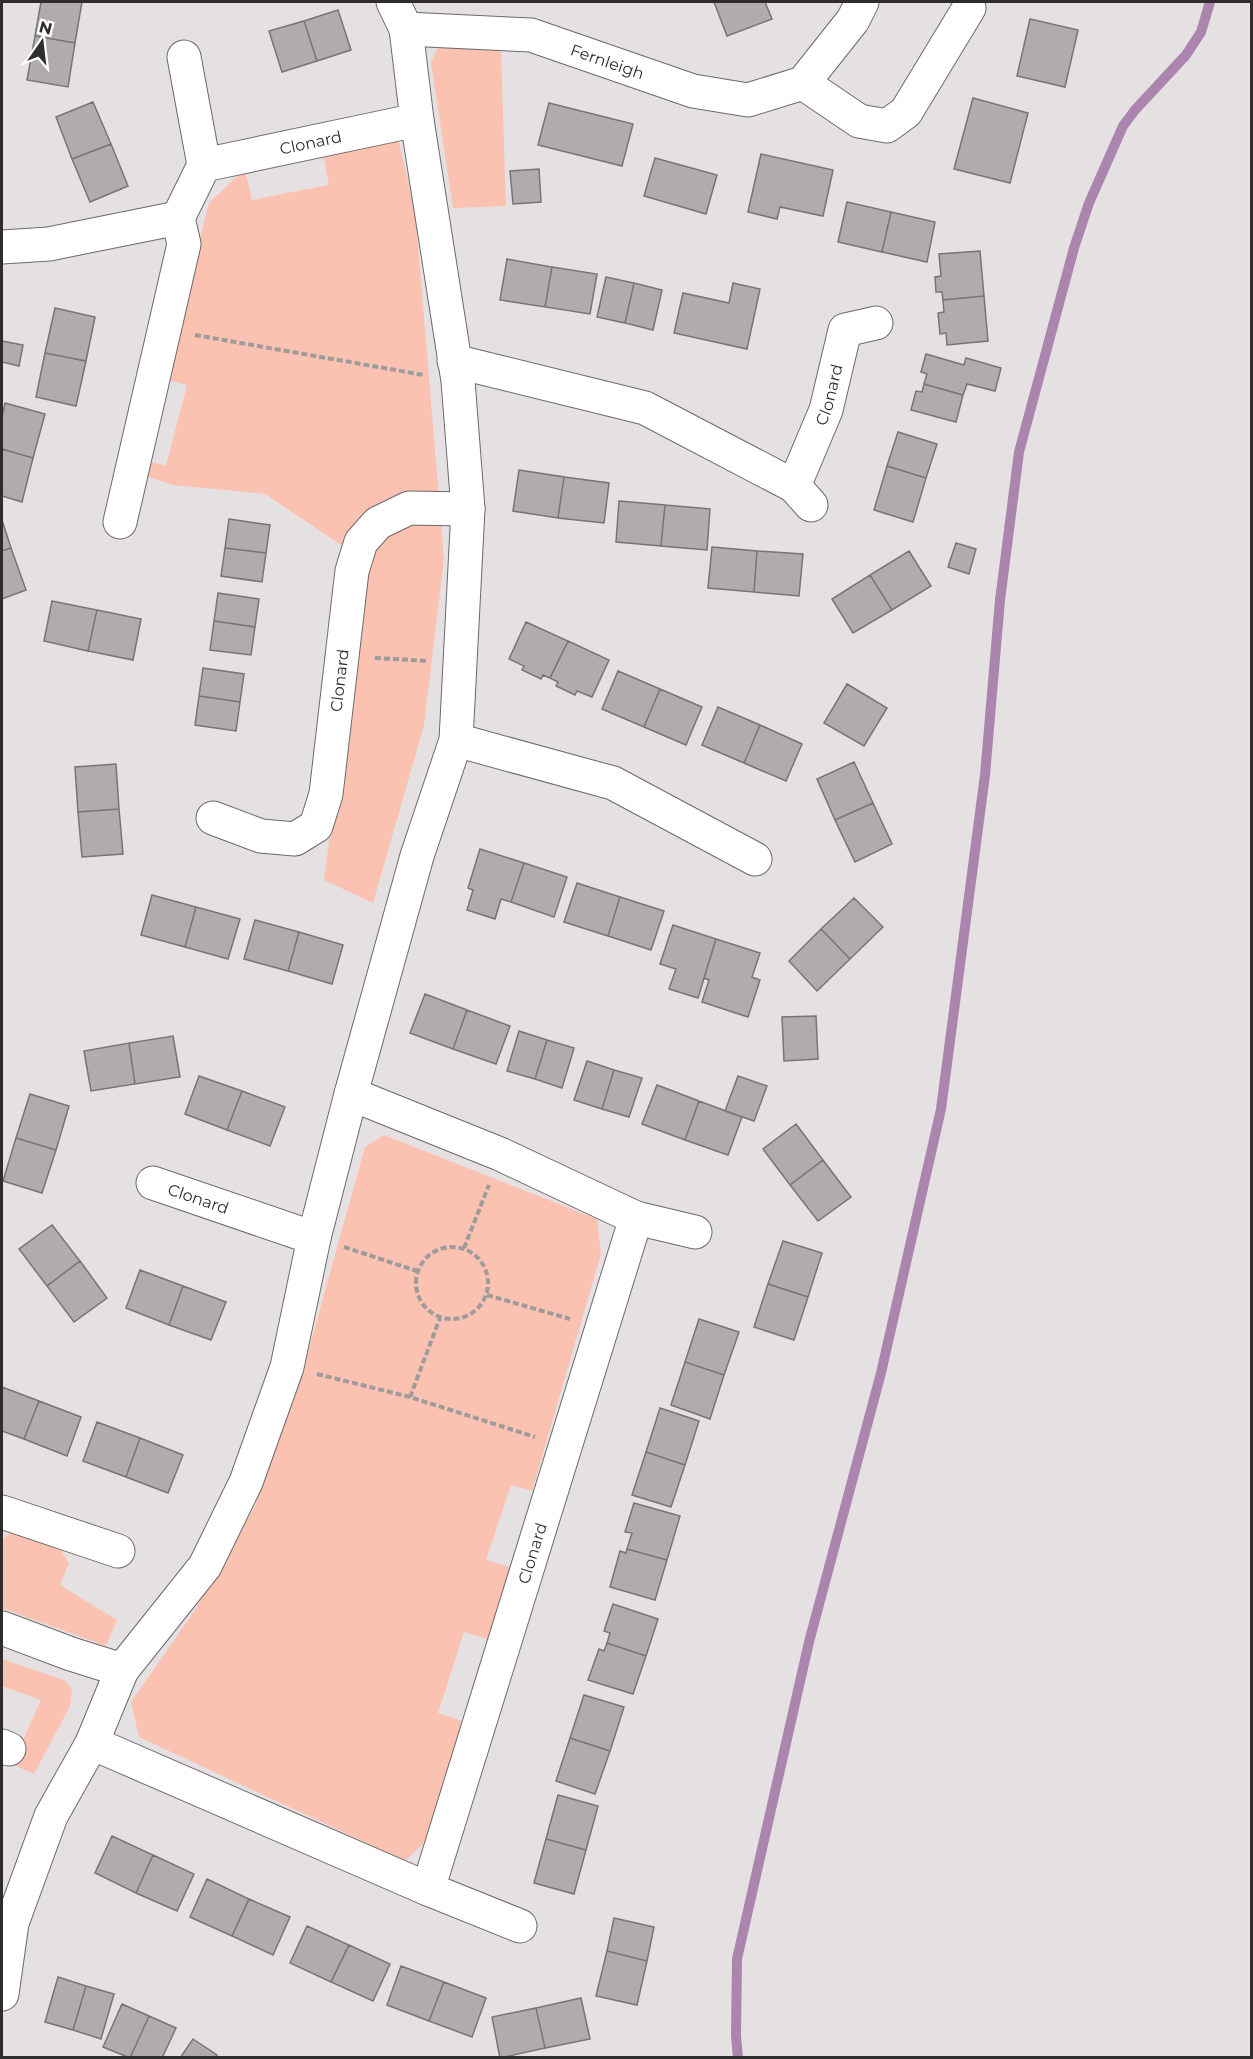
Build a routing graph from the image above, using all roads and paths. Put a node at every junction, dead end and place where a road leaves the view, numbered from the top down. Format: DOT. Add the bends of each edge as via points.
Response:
graph roads {
  1 [pos="862,2"];
  2 [pos="969,8"];
  3 [pos="399,15"];
  4 [pos="184,57"];
  5 [pos="803,83"];
  6 [pos="417,120"];
  7 [pos="204,165"];
  8 [pos="178,218"];
  9 [pos="2,247"];
  10 [pos="876,322"];
  11 [pos="165,329"];
  12 [pos="456,371"];
  13 [pos="468,508"];
  14 [pos="120,522"];
  15 [pos="341,656"];
  16 [pos="460,663"];
  17 [pos="456,740"];
  18 [pos="213,818"];
  19 [pos="756,859"];
  20 [pos="351,1094"];
  21 [pos="500,1154"];
  22 [pos="153,1183"];
  23 [pos="636,1218"];
  24 [pos="695,1232"];
  25 [pos="314,1238"];
  26 [pos="464,1248"];
  27 [pos="417,1271"];
  28 [pos="487,1295"];
  29 [pos="440,1318"];
  30 [pos="602,1329"];
  31 [pos="287,1367"];
  32 [pos="410,1397"];
  33 [pos="565,1447"];
  34 [pos="2,1512"];
  35 [pos="118,1551"];
  36 [pos="2,1628"];
  37 [pos="122,1670"];
  38 [pos="92,1743"];
  39 [pos="428,1889"];
  40 [pos="520,1926"];
  41 [pos="2,1994"];
  1 -- 5 [label="street" via="853,20"];
  2 -- 5 [label="street" via="906,112 887,126 859,121"];
  3 -- 5 [label="street, Fernleigh" via="531,35 693,91 748,100"];
  3 -- 6 [label="street"];
  4 -- 7 [label="street"];
  6 -- 7 [label="street, Clonard"];
  6 -- 12 [label="street"];
  7 -- 8 [label="street"];
  8 -- 9 [label="street" via="49,244"];
  8 -- 11 [label="street" via="184,244"];
  10 -- 12 [label="street, Clonard" via="845,330 803,496 645,408"];
  11 -- 12 [label="path"];
  11 -- 14 [label="street"];
  12 -- 13 [label="street"];
  13 -- 15 [label="street, Clonard" via="409,508 378,524 361,542 352,571"];
  13 -- 16 [label="street"];
  15 -- 16 [label="path"];
  15 -- 18 [label="street, Clonard" via="326,794 316,826 295,839 261,836"];
  16 -- 17 [label="street"];
  17 -- 19 [label="street" via="613,783"];
  17 -- 20 [label="street" via="417,856"];
  20 -- 21 [label="street"];
  20 -- 25 [label="street"];
  21 -- 23 [label="street"];
  21 -- 26 [label="path"];
  22 -- 25 [label="street, Clonard"];
  23 -- 24 [label="street"];
  23 -- 30 [label="street, Clonard"];
  25 -- 27 [label="path"];
  25 -- 31 [label="street"];
  26 -- 27 [label="path" via="436,1250"];
  26 -- 28 [label="path" via="485,1267"];
  27 -- 29 [label="path" via="419,1299"];
  28 -- 29 [label="path" via="480,1308 468,1317"];
  28 -- 30 [label="path"];
  29 -- 32 [label="path"];
  30 -- 33 [label="street, Clonard"];
  31 -- 32 [label="path"];
  31 -- 37 [label="street" via="246,1482 205,1566"];
  32 -- 33 [label="path"];
  33 -- 39 [label="street, Clonard"];
  34 -- 35 [label="street"];
  36 -- 37 [label="street"];
  37 -- 38 [label="street"];
  38 -- 39 [label="street"];
  38 -- 41 [label="street" via="51,1816 12,1923"];
  39 -- 40 [label="street"];
}
